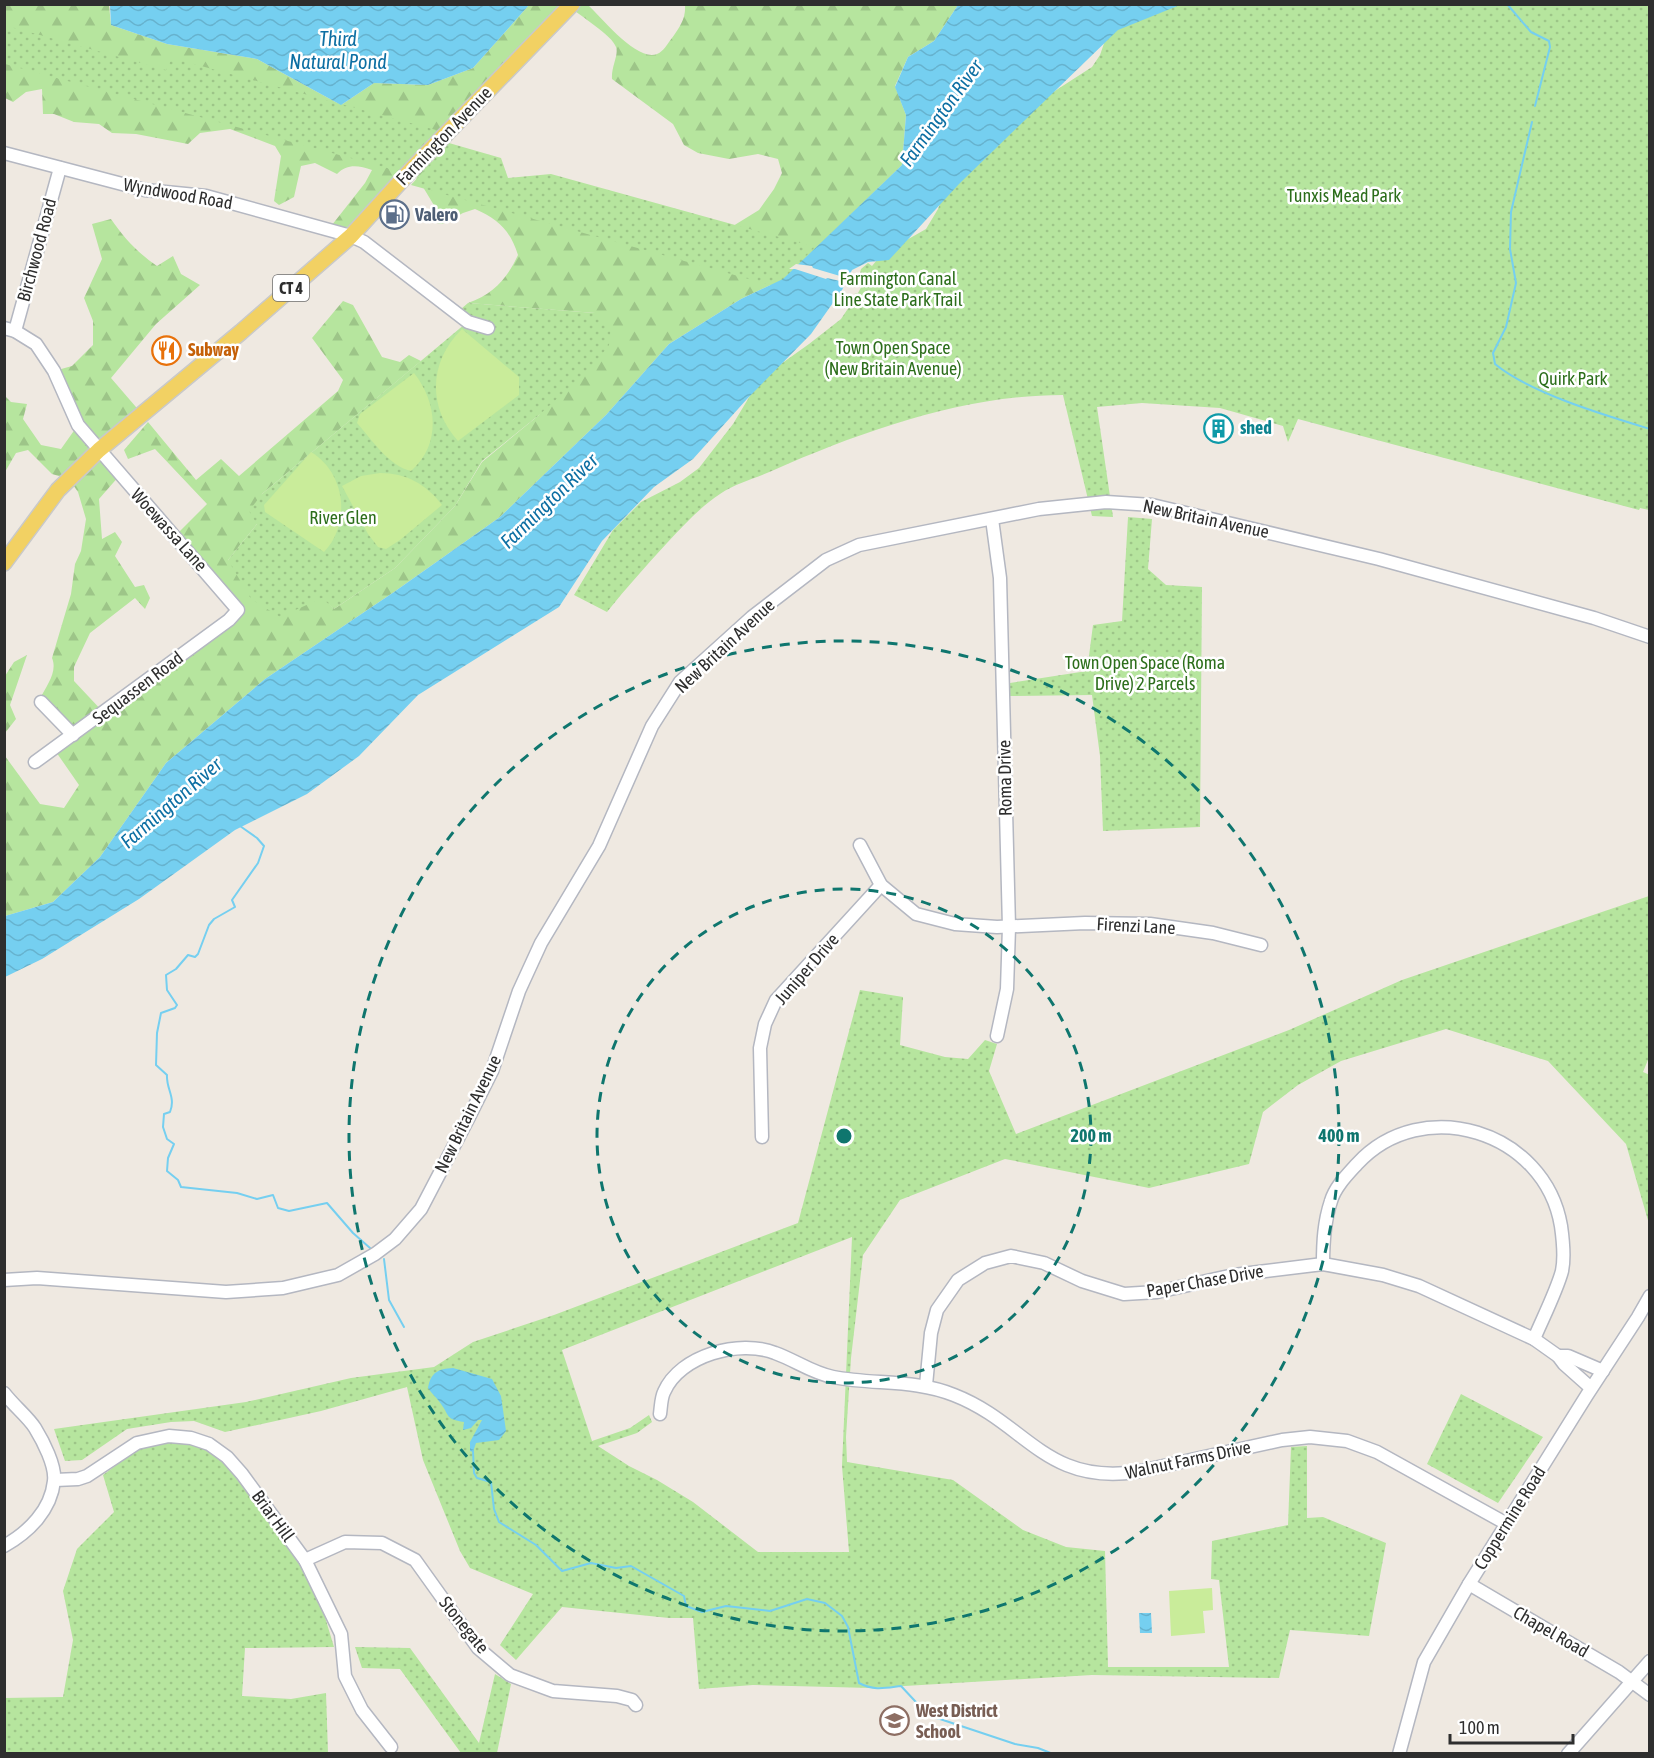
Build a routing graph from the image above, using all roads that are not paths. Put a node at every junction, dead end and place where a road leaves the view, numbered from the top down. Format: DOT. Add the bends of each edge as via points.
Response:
graph roads {
  1 [pos="572,4"];
  2 [pos="4,153"];
  3 [pos="60,168"];
  4 [pos="351,236"];
  5 [pos="488,328"];
  6 [pos="10,330"];
  7 [pos="99,450"];
  8 [pos="992,519"];
  9 [pos="4,563"];
  10 [pos="238,610"];
  11 [pos="1650,637"];
  12 [pos="41,702"];
  13 [pos="74,735"];
  14 [pos="35,762"];
  15 [pos="861,845"];
  16 [pos="881,885"];
  17 [pos="1009,927"];
  18 [pos="1261,945"];
  19 [pos="997,1036"];
  20 [pos="762,1137"];
  21 [pos="1323,1264"];
  22 [pos="4,1280"];
  23 [pos="1650,1296"];
  24 [pos="1534,1339"];
  25 [pos="1558,1356"];
  26 [pos="1603,1371"];
  27 [pos="926,1385"];
  28 [pos="1592,1388"];
  29 [pos="4,1393"];
  30 [pos="660,1414"];
  31 [pos="55,1480"];
  32 [pos="1507,1524"];
  33 [pos="4,1546"];
  34 [pos="305,1560"];
  35 [pos="1469,1584"];
  36 [pos="1650,1661"];
  37 [pos="1632,1681"];
  38 [pos="1650,1695"];
  39 [pos="636,1705"];
  40 [pos="390,1748"];
  41 [pos="1399,1754"];
  42 [pos="1568,1754"];
  1 -- 4 [label="main road, Farmington Avenue / CT 4"];
  2 -- 3 [label="street, Wyndwood Road"];
  3 -- 4 [label="street, Wyndwood Road" via="145,190 206,196"];
  3 -- 6 [label="street, Birchwood Road"];
  4 -- 5 [label="street, Wyndwood Road" via="468,322"];
  4 -- 7 [label="main road, Farmington Avenue / CT 4"];
  6 -- 7 [label="street, Woewassa Lane" via="36,344 54,371 78,425"];
  7 -- 9 [label="main road, Farmington Avenue / CT 4" via="58,490"];
  7 -- 10 [label="street, Woewassa Lane"];
  8 -- 11 [label="street, New Britain Avenue" via="1083,504 1152,505 1379,559"];
  8 -- 17 [label="street, Roma Drive" via="999,578"];
  8 -- 22 [label="street, New Britain Avenue" via="859,545 826,560 752,617 680,682 652,726 599,846 541,943 519,991 492,1071 469,1118 421,1209 395,1239 338,1275 283,1288 188,1291 37,1278"];
  10 -- 13 [label="street, Sequassen Road"];
  12 -- 13 [label="street"];
  13 -- 14 [label="street, Sequassen Road"];
  15 -- 16 [label="street"];
  16 -- 17 [label="street, Firenzi Lane" via="916,914 955,924"];
  16 -- 20 [label="street, Juniper Drive" via="776,1000 760,1048"];
  17 -- 18 [label="street, Firenzi Lane" via="1150,924 1214,933"];
  17 -- 19 [label="street, Roma Drive" via="1007,989"];
  21 -- 24 [label="street, Paper Chase Drive" via="1419,1286"];
  21 -- 24 [label="street" via="1324,1227 1332,1198 1365,1156 1394,1136 1424,1128 1489,1135 1515,1149 1532,1166 1549,1189 1559,1214 1564,1242 1562,1272"];
  21 -- 27 [label="street, Paper Chase Drive" via="1124,1294 1082,1281 1044,1263 1011,1256 985,1263 958,1280 937,1310"];
  23 -- 26 [label="street, Coppermine Road"];
  24 -- 25 [label="street, Paper Chase Drive"];
  25 -- 26 [label="street, Paper Chase Drive" via="1568,1356"];
  25 -- 28 [label="street, Paper Chase Drive"];
  26 -- 28 [label="street, Coppermine Road"];
  27 -- 30 [label="street, Walnut Farms Drive" via="833,1377 774,1352 728,1348 699,1359 677,1374 663,1392"];
  27 -- 32 [label="street, Walnut Farms Drive" via="980,1408 1049,1458 1085,1472 1136,1472 1282,1440 1310,1437 1347,1441 1377,1452"];
  28 -- 32 [label="street, Coppermine Road"];
  29 -- 31 [label="street" via="34,1426 48,1452"];
  31 -- 33 [label="street" via="40,1516 25,1533"];
  31 -- 34 [label="street, Briar Hill" via="87,1476 137,1443 170,1436 191,1438 209,1444 227,1457"];
  32 -- 35 [label="street, Coppermine Road"];
  34 -- 39 [label="street, Stonegate" via="345,1542 382,1543 415,1560 478,1648 510,1675 553,1691 617,1696"];
  34 -- 40 [label="street, Briar Hill" via="341,1634 345,1676 362,1710"];
  35 -- 37 [label="street, Chapel Road"];
  35 -- 41 [label="street, Coppermine Road" via="1424,1662"];
  36 -- 37 [label="street"];
  37 -- 38 [label="street, Chapel Road"];
  37 -- 42 [label="street"];
}
